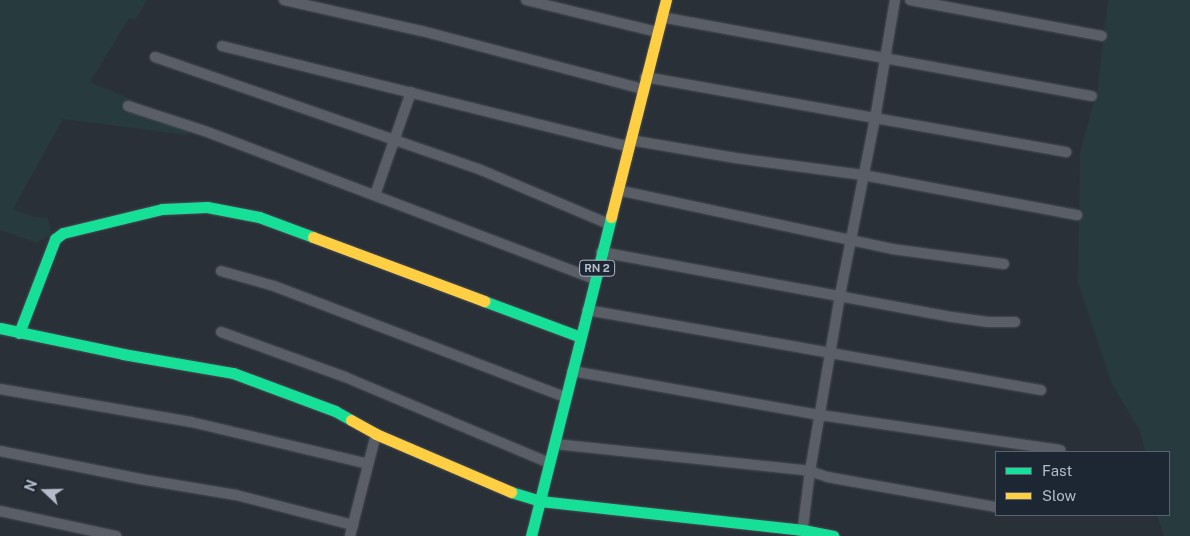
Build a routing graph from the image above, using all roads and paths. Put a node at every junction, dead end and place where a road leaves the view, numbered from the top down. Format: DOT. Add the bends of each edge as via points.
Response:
graph roads {
  1 [pos="284,0"];
  2 [pos="526,0"];
  3 [pos="666,0"];
  4 [pos="894,0"];
  5 [pos="910,0"];
  6 [pos="662,17"];
  7 [pos="657,32"];
  8 [pos="1102,36"];
  9 [pos="222,46"];
  10 [pos="155,57"];
  11 [pos="886,58"];
  12 [pos="644,83"];
  13 [pos="411,92"];
  14 [pos="1092,96"];
  15 [pos="128,106"];
  16 [pos="874,119"];
  17 [pos="395,140"];
  18 [pos="629,143"];
  19 [pos="1066,152"];
  20 [pos="864,175"];
  21 [pos="617,190"];
  22 [pos="375,195"];
  23 [pos="1077,215"];
  24 [pos="609,224"];
  25 [pos="852,239"];
  26 [pos="601,252"];
  27 [pos="1004,264"];
  28 [pos="220,271"];
  29 [pos="594,279"];
  30 [pos="840,295"];
  31 [pos="588,310"];
  32 [pos="1015,322"];
  33 [pos="0,328"];
  34 [pos="220,332"];
  35 [pos="18,333"];
  36 [pos="581,337"];
  37 [pos="831,354"];
  38 [pos="572,371"];
  39 [pos="0,389"];
  40 [pos="1041,390"];
  41 [pos="565,398"];
  42 [pos="820,415"];
  43 [pos="376,434"];
  44 [pos="555,444"];
  45 [pos="1060,450"];
  46 [pos="0,451"];
  47 [pos="550,462"];
  48 [pos="368,464"];
  49 [pos="810,471"];
  50 [pos="540,501"];
  51 [pos="995,507"];
  52 [pos="0,511"];
  53 [pos="352,525"];
  54 [pos="802,533"];
  55 [pos="116,536"];
  56 [pos="350,536"];
  57 [pos="531,536"];
  58 [pos="833,536"];
  1 -- 12 [label="street"];
  2 -- 7 [label="street"];
  3 -- 6 [label="main road, RN 2"];
  4 -- 11 [label="street"];
  5 -- 8 [label="street"];
  6 -- 7 [label="main road, RN 2"];
  6 -- 11 [label="street"];
  7 -- 12 [label="main road, RN 2"];
  9 -- 13 [label="street"];
  10 -- 17 [label="street"];
  11 -- 14 [label="street"];
  11 -- 16 [label="street"];
  12 -- 16 [label="street"];
  12 -- 18 [label="main road, RN 2"];
  13 -- 17 [label="street"];
  13 -- 18 [label="street"];
  15 -- 22 [label="street"];
  16 -- 19 [label="street"];
  16 -- 20 [label="street"];
  17 -- 22 [label="street"];
  17 -- 24 [label="street" via="481,170"];
  18 -- 20 [label="street"];
  18 -- 21 [label="main road, RN 2"];
  20 -- 23 [label="street"];
  20 -- 25 [label="street"];
  21 -- 24 [label="main road, RN 2"];
  21 -- 25 [label="street"];
  22 -- 29 [label="street"];
  24 -- 26 [label="main road, RN 2"];
  25 -- 27 [label="street" via="892,249"];
  25 -- 30 [label="street"];
  26 -- 29 [label="main road, RN 2"];
  26 -- 30 [label="street"];
  28 -- 41 [label="street" via="274,286"];
  29 -- 31 [label="main road, RN 2"];
  30 -- 32 [label="street" via="952,317"];
  30 -- 37 [label="street"];
  31 -- 36 [label="main road, RN 2"];
  31 -- 37 [label="street"];
  33 -- 35 [label="main road"];
  34 -- 47 [label="street" via="345,377"];
  35 -- 36 [label="main road" via="54,239 63,232 162,209 207,207 259,217"];
  35 -- 43 [label="main road" via="233,373 335,411"];
  36 -- 38 [label="main road, RN 2"];
  37 -- 40 [label="street"];
  37 -- 42 [label="street"];
  38 -- 41 [label="main road, RN 2"];
  38 -- 42 [label="street"];
  39 -- 48 [label="street" via="191,422"];
  41 -- 44 [label="main road, RN 2"];
  42 -- 45 [label="street"];
  42 -- 49 [label="street"];
  43 -- 48 [label="street"];
  43 -- 50 [label="main road" via="508,491"];
  44 -- 47 [label="main road, RN 2"];
  44 -- 49 [label="street"];
  46 -- 53 [label="street" via="236,495"];
  47 -- 50 [label="main road, RN 2"];
  48 -- 53 [label="street"];
  49 -- 51 [label="street" via="827,477"];
  49 -- 54 [label="street"];
  50 -- 54 [label="main road"];
  50 -- 57 [label="main road, RN 2"];
  52 -- 55 [label="street"];
  53 -- 56 [label="street"];
  54 -- 58 [label="main road"];
}
